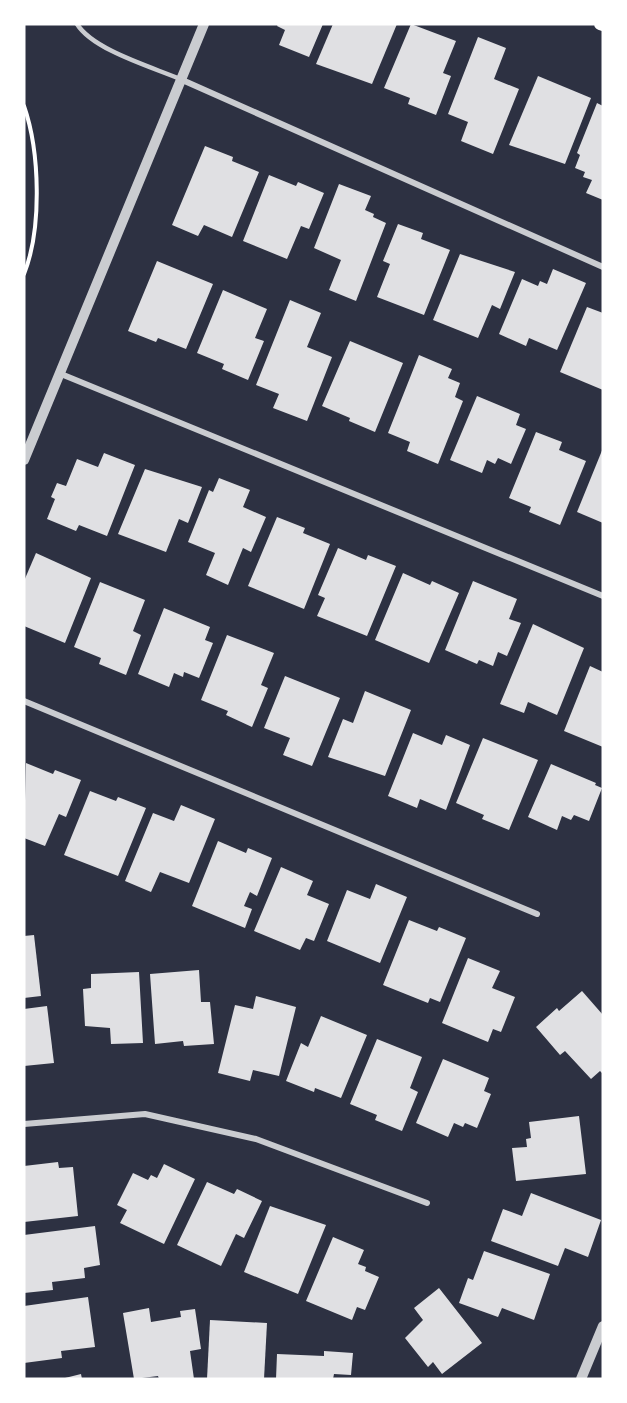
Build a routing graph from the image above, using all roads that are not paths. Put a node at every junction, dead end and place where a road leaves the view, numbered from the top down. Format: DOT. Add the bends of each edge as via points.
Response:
graph roads {
  1 [pos="76,24"];
  2 [pos="204,24"];
  3 [pos="180,79"];
  4 [pos="603,267"];
  5 [pos="61,374"];
  6 [pos="24,460"];
  7 [pos="603,596"];
  8 [pos="24,701"];
  9 [pos="537,914"];
  10 [pos="24,1124"];
  11 [pos="427,1203"];
  12 [pos="603,1326"];
  13 [pos="581,1379"];
  1 -- 3 [label="lane" via="81,32 105,46"];
  2 -- 3 [label="street"];
  3 -- 4 [label="street"];
  3 -- 5 [label="street"];
  5 -- 6 [label="street"];
  5 -- 7 [label="street"];
  8 -- 9 [label="street"];
  10 -- 11 [label="street" via="145,1114 256,1139"];
  12 -- 13 [label="street"];
}
